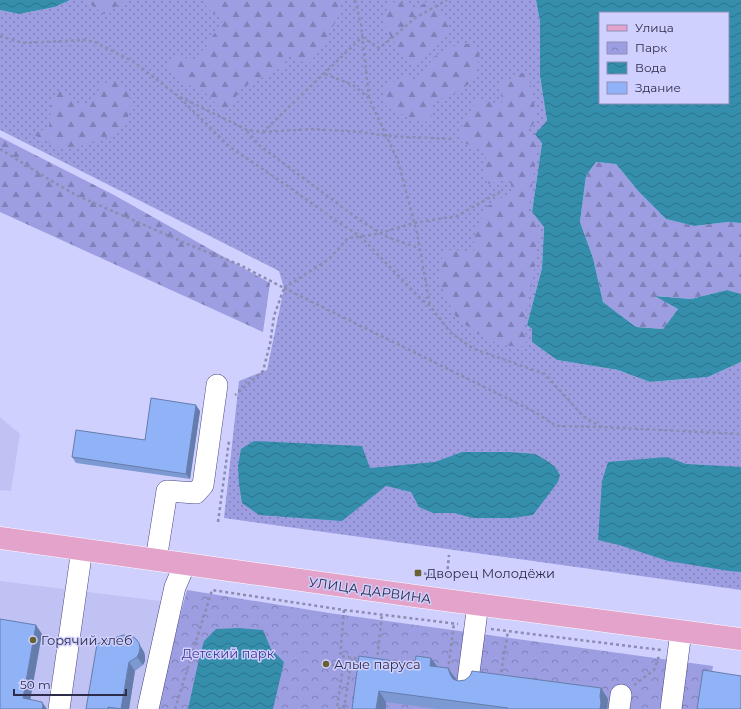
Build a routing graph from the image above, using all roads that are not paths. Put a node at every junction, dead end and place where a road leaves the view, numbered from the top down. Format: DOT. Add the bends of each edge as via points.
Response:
graph roads {
  1 [pos="217,385"];
  2 [pos="0,538"];
  3 [pos="82,549"];
  4 [pos="156,560"];
  5 [pos="185,564"];
  6 [pos="478,604"];
  7 [pos="681,631"];
  8 [pos="741,639"];
  9 [pos="468,680"];
  10 [pos="60,709"];
  11 [pos="148,709"];
  12 [pos="671,709"];
  1 -- 4 [label="lane" via="203,485 196,493 167,491"];
  2 -- 3 [label="main road, УЛИЦА ДАРВИНА"];
  3 -- 4 [label="main road, УЛИЦА ДАРВИНА"];
  3 -- 10 [label="lane"];
  4 -- 5 [label="main road, УЛИЦА ДАРВИНА"];
  5 -- 6 [label="main road, УЛИЦА ДАРВИНА"];
  5 -- 11 [label="lane" via="176,587"];
  6 -- 7 [label="main road, УЛИЦА ДАРВИНА"];
  6 -- 9 [label="lane"];
  7 -- 8 [label="main road, УЛИЦА ДАРВИНА"];
  7 -- 12 [label="lane" via="670,652"];
}
